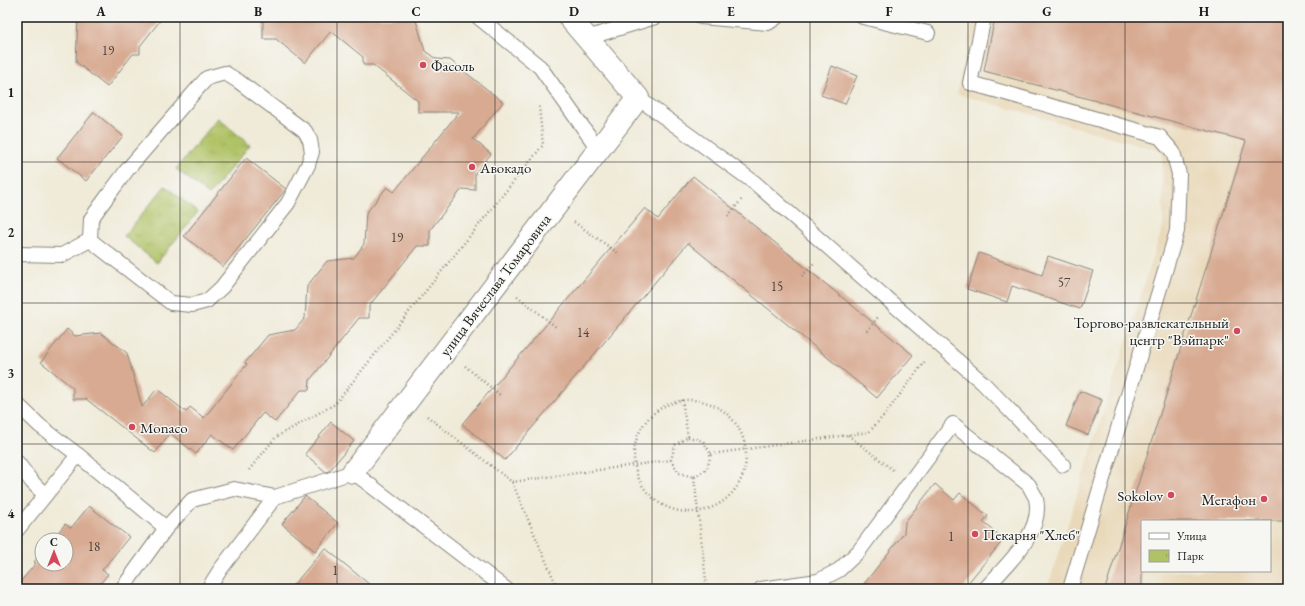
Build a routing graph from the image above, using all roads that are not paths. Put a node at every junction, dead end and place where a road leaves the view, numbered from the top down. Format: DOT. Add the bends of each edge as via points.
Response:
graph roads {
  1 [pos="478,17"];
  2 [pos="569,17"];
  3 [pos="655,17"];
  4 [pos="701,17"];
  5 [pos="777,17"];
  6 [pos="863,17"];
  7 [pos="984,17"];
  8 [pos="928,33"];
  9 [pos="587,38"];
  10 [pos="638,98"];
  11 [pos="599,150"];
  12 [pos="90,240"];
  13 [pos="17,254"];
  14 [pos="17,404"];
  15 [pos="78,455"];
  16 [pos="17,462"];
  17 [pos="1063,465"];
  18 [pos="353,472"];
  19 [pos="45,495"];
  20 [pos="275,497"];
  21 [pos="166,528"];
  22 [pos="17,530"];
  23 [pos="122,589"];
  24 [pos="208,589"];
  25 [pos="506,589"];
  26 [pos="761,589"];
  27 [pos="985,589"];
  28 [pos="1070,589"];
  1 -- 11 [label="lane" via="540,67"];
  2 -- 9 [label="street"];
  3 -- 9 [label="lane"];
  4 -- 5 [label="lane" via="768,23"];
  6 -- 8 [label="lane"];
  7 -- 28 [label="lane" via="970,83 1160,137 1173,152 1179,174 1177,231"];
  9 -- 10 [label="street"];
  10 -- 11 [label="street, улица Вячеслава Томаровича"];
  10 -- 17 [label="lane" via="755,183 983,383"];
  11 -- 18 [label="street, улица Вячеслава Томаровича"];
  12 -- 12 [label="lane" via="91,219 101,205 127,170 207,78 225,73 238,80 305,131 310,140 312,152 308,165 288,203 222,287 207,301 192,305 171,303"];
  12 -- 13 [label="lane" via="62,255"];
  14 -- 15 [label="lane" via="40,426"];
  15 -- 19 [label="lane"];
  15 -- 21 [label="lane"];
  16 -- 19 [label="lane"];
  18 -- 20 [label="lane"];
  18 -- 25 [label="lane"];
  19 -- 22 [label="lane"];
  20 -- 21 [label="lane" via="234,489 192,500"];
  20 -- 24 [label="lane"];
  21 -- 23 [label="lane"];
  26 -- 27 [label="lane" via="818,581 839,570 859,551 953,424 1029,485 1036,499 1037,515 1027,540"];
}
